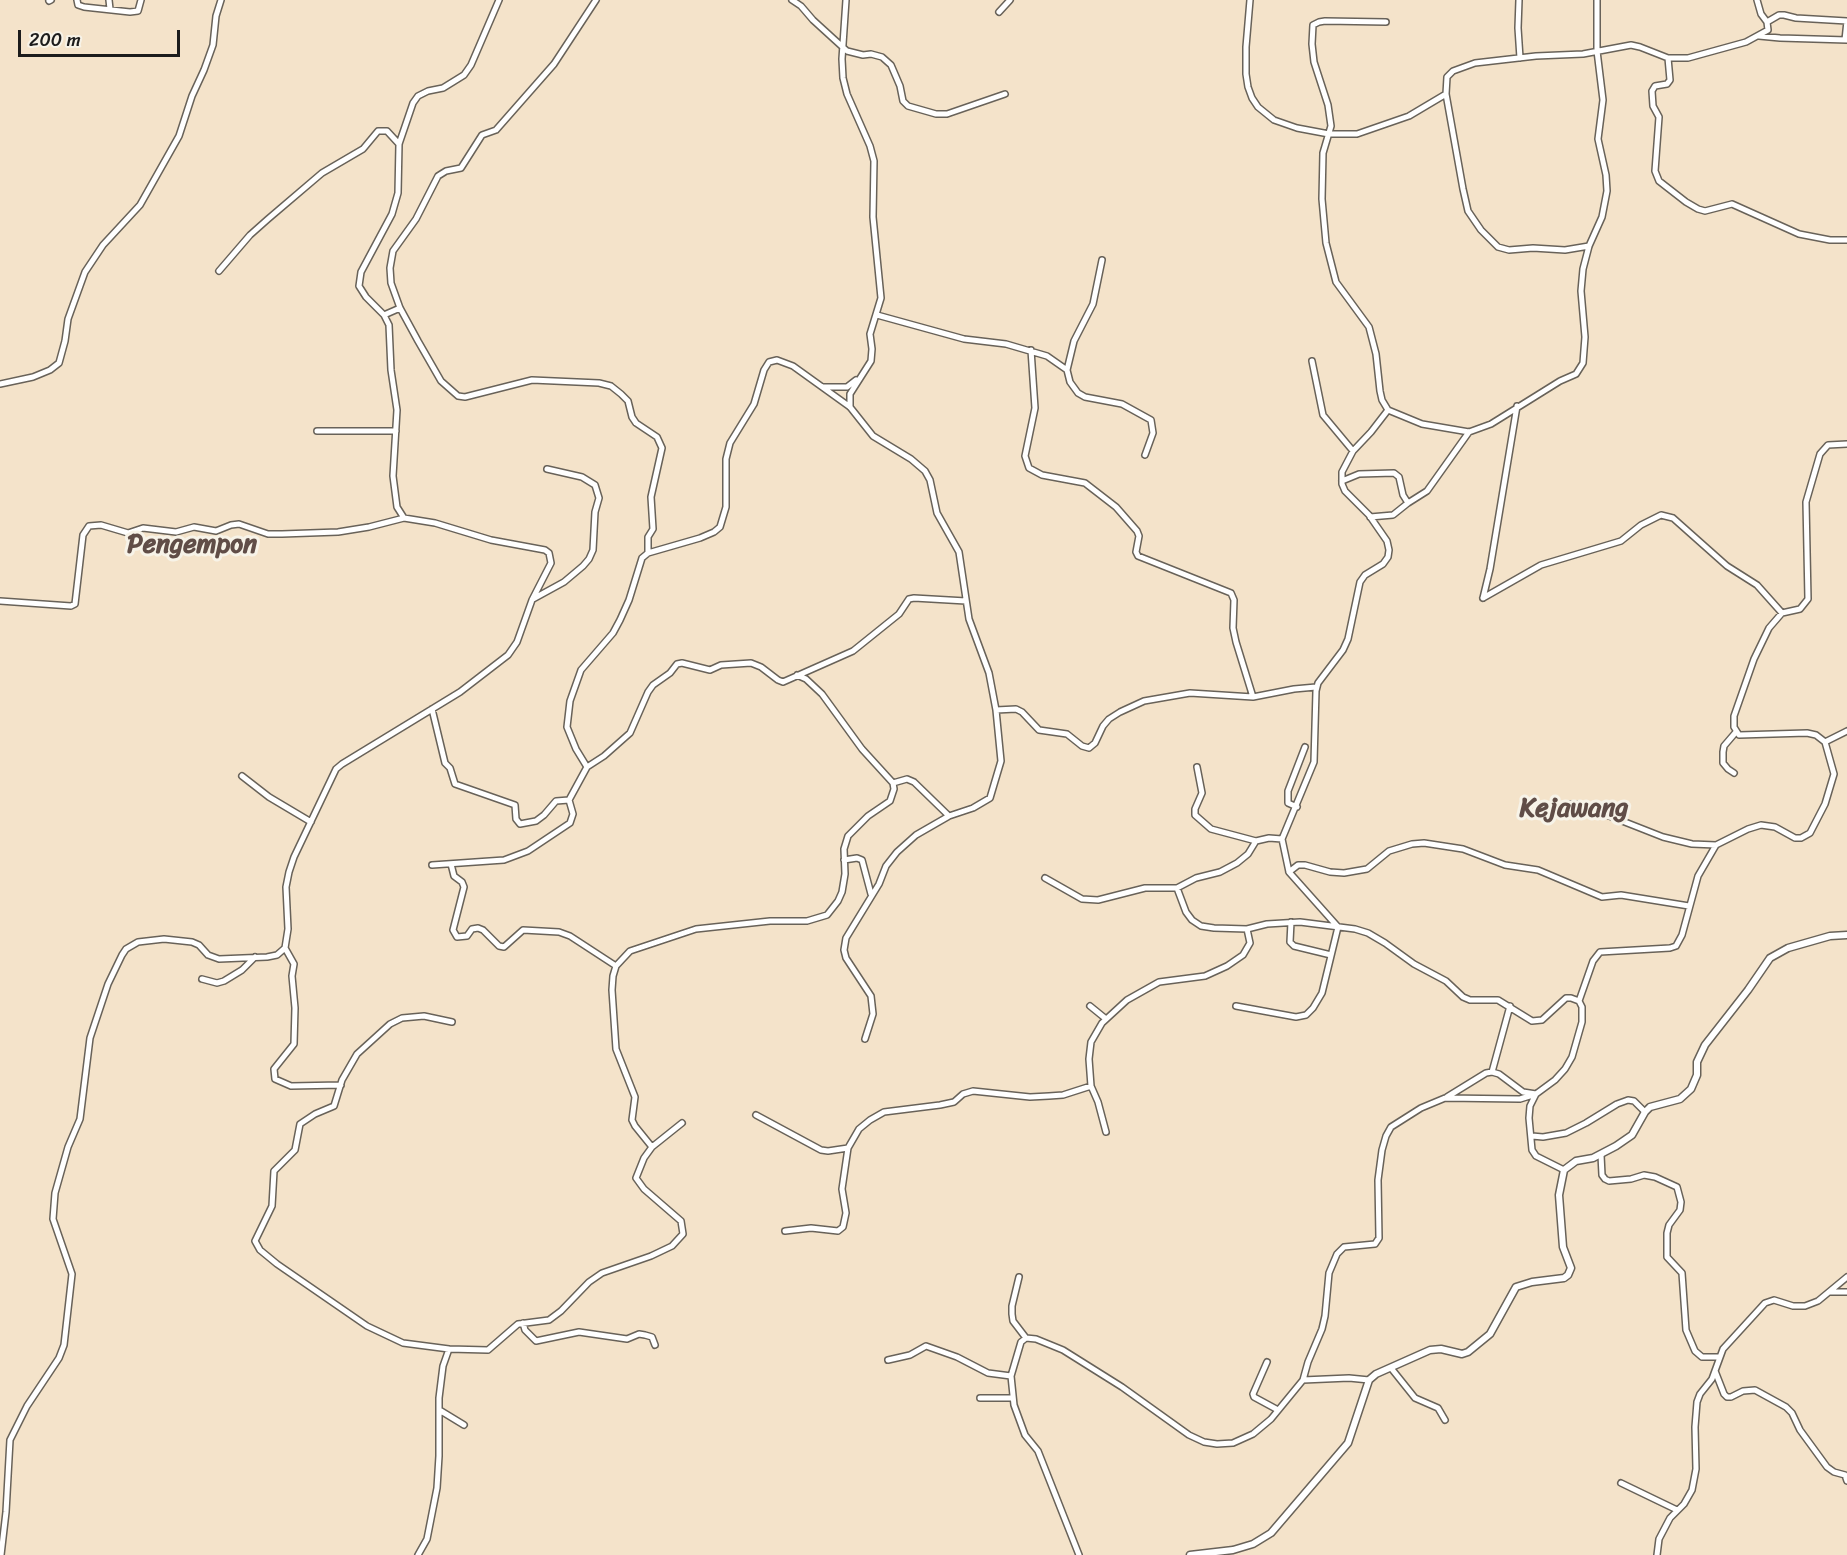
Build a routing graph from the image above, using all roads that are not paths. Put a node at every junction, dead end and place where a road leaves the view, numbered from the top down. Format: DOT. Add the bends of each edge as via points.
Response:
graph roads {
  1 [pos="77,0"];
  2 [pos="110,0"];
  3 [pos="141,0"];
  4 [pos="221,0"];
  5 [pos="499,0"];
  6 [pos="596,0"];
  7 [pos="792,0"];
  8 [pos="846,0"];
  9 [pos="1010,0"];
  10 [pos="1250,0"];
  11 [pos="1519,0"];
  12 [pos="1597,0"];
  13 [pos="1757,0"];
  14 [pos="110,9"];
  15 [pos="999,12"];
  16 [pos="1769,21"];
  17 [pos="1386,22"];
  18 [pos="1847,23"];
  19 [pos="1758,36"];
  20 [pos="1846,38"];
  21 [pos="843,48"];
  22 [pos="1597,51"];
  23 [pos="1520,58"];
  24 [pos="1668,58"];
  25 [pos="1005,94"];
  26 [pos="1446,94"];
  27 [pos="1329,134"];
  28 [pos="399,144"];
  29 [pos="1847,240"];
  30 [pos="1589,246"];
  31 [pos="1102,260"];
  32 [pos="219,271"];
  33 [pos="400,308"];
  34 [pos="384,315"];
  35 [pos="877,315"];
  36 [pos="1031,350"];
  37 [pos="1312,361"];
  38 [pos="1067,370"];
  39 [pos="862,375"];
  40 [pos="0,384"];
  41 [pos="823,387"];
  42 [pos="1517,406"];
  43 [pos="850,407"];
  44 [pos="1388,410"];
  45 [pos="316,431"];
  46 [pos="396,431"];
  47 [pos="1469,432"];
  48 [pos="1847,444"];
  49 [pos="1353,451"];
  50 [pos="1145,455"];
  51 [pos="547,469"];
  52 [pos="1342,481"];
  53 [pos="1408,503"];
  54 [pos="1370,517"];
  55 [pos="404,518"];
  56 [pos="648,553"];
  57 [pos="532,600"];
  58 [pos="0,601"];
  59 [pos="966,601"];
  60 [pos="1782,613"];
  61 [pos="797,675"];
  62 [pos="1316,687"];
  63 [pos="1253,697"];
  64 [pos="432,710"];
  65 [pos="996,710"];
  66 [pos="1847,731"];
  67 [pos="1736,732"];
  68 [pos="1826,742"];
  69 [pos="1305,747"];
  70 [pos="588,767"];
  71 [pos="1197,767"];
  72 [pos="1734,773"];
  73 [pos="242,776"];
  74 [pos="893,783"];
  75 [pos="569,800"];
  76 [pos="1296,807"];
  77 [pos="1551,810"];
  78 [pos="949,816"];
  79 [pos="310,822"];
  80 [pos="1282,839"];
  81 [pos="1256,841"];
  82 [pos="1716,845"];
  83 [pos="844,860"];
  84 [pos="451,864"];
  85 [pos="432,865"];
  86 [pos="1289,872"];
  87 [pos="1045,878"];
  88 [pos="1177,888"];
  89 [pos="871,894"];
  90 [pos="1689,906"];
  91 [pos="1291,922"];
  92 [pos="1338,927"];
  93 [pos="1247,928"];
  94 [pos="1847,935"];
  95 [pos="285,948"];
  96 [pos="1331,955"];
  97 [pos="255,957"];
  98 [pos="616,966"];
  99 [pos="202,979"];
  100 [pos="1579,1001"];
  101 [pos="1090,1006"];
  102 [pos="1236,1006"];
  103 [pos="1510,1006"];
  104 [pos="1106,1019"];
  105 [pos="452,1022"];
  106 [pos="866,1039"];
  107 [pos="1492,1072"];
  108 [pos="340,1085"];
  109 [pos="1090,1086"];
  110 [pos="1536,1094"];
  111 [pos="1445,1098"];
  112 [pos="1645,1112"];
  113 [pos="756,1115"];
  114 [pos="682,1123"];
  115 [pos="1106,1132"];
  116 [pos="1532,1136"];
  117 [pos="652,1147"];
  118 [pos="848,1148"];
  119 [pos="1601,1155"];
  120 [pos="1564,1170"];
  121 [pos="785,1231"];
  122 [pos="1019,1277"];
  123 [pos="1847,1277"];
  124 [pos="1830,1292"];
  125 [pos="1847,1292"];
  126 [pos="523,1323"];
  127 [pos="1026,1338"];
  128 [pos="655,1345"];
  129 [pos="449,1350"];
  130 [pos="1720,1357"];
  131 [pos="888,1360"];
  132 [pos="1268,1362"];
  133 [pos="1390,1368"];
  134 [pos="1715,1371"];
  135 [pos="1011,1376"];
  136 [pos="1303,1380"];
  137 [pos="1366,1380"];
  138 [pos="980,1398"];
  139 [pos="1012,1398"];
  140 [pos="440,1410"];
  141 [pos="1278,1410"];
  142 [pos="1445,1420"];
  143 [pos="464,1425"];
  144 [pos="1847,1481"];
  145 [pos="1621,1483"];
  146 [pos="1677,1510"];
  147 [pos="1,1555"];
  148 [pos="418,1555"];
  149 [pos="1079,1555"];
  150 [pos="1190,1555"];
  151 [pos="1657,1555"];
  1 -- 14 [label="street" via="79,6"];
  2 -- 14 [label="street"];
  3 -- 14 [label="street" via="138,10"];
  4 -- 40 [label="street" via="213,45 179,136 140,205 103,245 85,272 68,319 59,363 33,377"];
  5 -- 28 [label="street" via="471,65 456,81 418,96"];
  6 -- 33 [label="street" via="554,64 496,130 482,135 461,168 438,176 390,257 391,284"];
  7 -- 21 [label="street"];
  8 -- 21 [label="street"];
  9 -- 15 [label="street"];
  10 -- 27 [label="street" via="1246,74 1257,107 1274,120"];
  11 -- 23 [label="street"];
  12 -- 22 [label="street"];
  13 -- 16 [label="street" via="1761,14"];
  16 -- 18 [label="street" via="1779,15"];
  16 -- 19 [label="street" via="1768,30"];
  17 -- 27 [label="street" via="1325,21 1313,25 1314,62 1328,105"];
  18 -- 20 [label="street"];
  19 -- 20 [label="street"];
  19 -- 24 [label="street" via="1688,58"];
  21 -- 25 [label="street" via="863,56 882,57 891,64 903,101 920,111 947,114"];
  21 -- 35 [label="street" via="847,94 874,161 873,218 881,298"];
  22 -- 23 [label="street"];
  22 -- 24 [label="street" via="1630,45"];
  22 -- 30 [label="street" via="1603,100 1598,139 1607,191 1602,217"];
  23 -- 26 [label="street" via="1475,63 1453,71 1447,77"];
  24 -- 29 [label="street" via="1669,83 1655,86 1652,91 1659,117 1655,171 1659,181 1698,209 1732,204 1799,234"];
  26 -- 27 [label="street" via="1416,112 1365,132"];
  26 -- 30 [label="street" via="1465,201 1481,230 1498,247 1509,250"];
  27 -- 44 [label="street" via="1323,153 1326,243 1336,282 1369,327 1382,400"];
  28 -- 32 [label="street" via="387,130 378,132 363,149 334,164 268,219"];
  28 -- 34 [label="street" via="398,193 392,214 361,272 359,286"];
  30 -- 42 [label="street" via="1581,291 1585,354 1580,370"];
  31 -- 38 [label="street" via="1094,304 1074,341"];
  33 -- 34 [label="street"];
  33 -- 56 [label="street" via="437,374 458,396 532,380 599,383 621,394 628,401 636,423 657,437 662,448 651,497 653,529 648,537"];
  34 -- 46 [label="street" via="391,339"];
  35 -- 36 [label="street" via="964,339"];
  35 -- 39 [label="street" via="870,334 871,361"];
  36 -- 38 [label="street"];
  36 -- 63 [label="street" via="1035,408 1025,456 1029,468 1042,475 1085,483 1116,507 1137,531 1138,556 1230,593 1234,600 1236,642"];
  37 -- 49 [label="street" via="1323,415"];
  38 -- 50 [label="street" via="1078,393 1122,404 1151,420 1153,433"];
  39 -- 41 [label="street" via="847,387"];
  39 -- 43 [label="street" via="849,397"];
  41 -- 43 [label="street"];
  41 -- 56 [label="street" via="793,366 777,360 769,362 754,404 727,451 727,493 720,526 700,538"];
  42 -- 47 [label="street" via="1491,424"];
  42 -- 60 [label="street" via="1484,598 1541,565 1621,541 1661,515 1673,518 1727,566 1757,585"];
  43 -- 59 [label="street" via="873,436 925,471 937,513 959,552"];
  44 -- 47 [label="street" via="1422,424"];
  44 -- 49 [label="street"];
  45 -- 46 [label="street"];
  46 -- 55 [label="street" via="393,476 397,507"];
  47 -- 53 [label="street" via="1427,491"];
  48 -- 60 [label="street" via="1828,445 1820,454 1806,502 1808,599 1800,609"];
  49 -- 52 [label="street" via="1342,472"];
  51 -- 57 [label="street" via="582,477 595,485 599,498 589,559 564,582"];
  52 -- 53 [label="street" via="1359,474 1395,473"];
  52 -- 54 [label="street" via="1345,491"];
  53 -- 54 [label="street" via="1393,515"];
  54 -- 62 [label="street" via="1387,541 1388,557 1360,582 1346,644"];
  55 -- 57 [label="street" via="545,550 550,563"];
  55 -- 58 [label="street" via="338,532 282,534 268,534 238,524 216,531 194,527 176,532 143,528 128,533 101,525 89,526 83,535 75,604"];
  56 -- 70 [label="street" via="639,563 629,600 613,633 580,670 574,684 567,727"];
  57 -- 64 [label="street" via="518,642 508,655"];
  59 -- 61 [label="street" via="909,599 898,614 853,651"];
  59 -- 65 [label="street" via="989,673"];
  60 -- 67 [label="street" via="1761,641 1734,716"];
  61 -- 70 [label="street" via="783,682 751,663 721,665 710,670 677,664 648,692 630,733"];
  61 -- 74 [label="street" via="822,694 862,749"];
  62 -- 63 [label="street"];
  62 -- 76 [label="street" via="1314,762"];
  63 -- 65 [label="street" via="1190,693 1144,701 1109,719 1089,748 1067,734 1039,730 1016,709"];
  64 -- 75 [label="street" via="454,784 515,805 520,824 536,821 556,801"];
  64 -- 79 [label="street" via="342,764"];
  65 -- 78 [label="street" via="1001,761 990,798"];
  66 -- 68 [label="street"];
  67 -- 68 [label="street" via="1744,736 1807,734"];
  67 -- 72 [label="street" via="1723,752 1723,763"];
  68 -- 82 [label="street" via="1834,774 1810,833 1795,838 1775,827 1761,825"];
  69 -- 76 [label="street" via="1287,791 1288,803"];
  70 -- 75 [label="street"];
  71 -- 81 [label="street" via="1202,793 1195,814 1211,829"];
  73 -- 79 [label="street"];
  74 -- 78 [label="street" via="907,779 914,782"];
  74 -- 83 [label="street" via="890,801 848,836"];
  75 -- 84 [label="street" via="573,814 570,823 528,851 504,860"];
  76 -- 80 [label="street"];
  77 -- 82 [label="street" via="1579,804 1663,837"];
  78 -- 89 [label="street" via="916,835 897,852"];
  79 -- 95 [label="street" via="289,872"];
  80 -- 81 [label="street"];
  80 -- 86 [label="street"];
  81 -- 88 [label="street" via="1237,863"];
  82 -- 90 [label="street" via="1698,876"];
  83 -- 89 [label="street" via="862,860"];
  83 -- 98 [label="street" via="842,892 832,911 820,919 696,929 630,951"];
  84 -- 85 [label="street"];
  84 -- 98 [label="street" via="454,876 464,887 453,930 457,937 467,936 478,928 504,947 523,930 559,932"];
  86 -- 90 [label="street" via="1298,865 1344,873 1367,869 1389,851 1424,843 1463,849 1505,865 1538,870 1602,897 1622,895"];
  86 -- 92 [label="street"];
  87 -- 88 [label="street" via="1082,899 1098,900 1145,888"];
  88 -- 93 [label="street" via="1186,912 1201,926"];
  89 -- 106 [label="street" via="849,932 844,950 871,996 873,1014"];
  90 -- 100 [label="street" via="1676,946 1597,954"];
  91 -- 92 [label="street"];
  91 -- 93 [label="street"];
  91 -- 96 [label="street" via="1290,942 1294,946"];
  92 -- 96 [label="street"];
  92 -- 103 [label="street" via="1368,933 1446,981 1463,997 1498,1000"];
  93 -- 104 [label="street" via="1250,943 1243,955 1227,966 1205,976 1159,982 1127,1000"];
  94 -- 112 [label="street" via="1799,945 1770,958 1705,1045 1691,1089 1680,1099"];
  95 -- 97 [label="street" via="277,955"];
  95 -- 108 [label="street" via="294,964 294,1044 274,1069 274,1079 291,1086"];
  96 -- 102 [label="street" via="1322,993 1306,1015 1296,1017"];
  97 -- 99 [label="street" via="224,981"];
  97 -- 147 [label="street" via="219,959 192,942 164,939 132,945 117,963 90,1038 80,1119 55,1193 53,1218 72,1274 64,1345 10,1440"];
  98 -- 117 [label="street" via="612,990 616,1050 635,1097 632,1120"];
  100 -- 103 [label="street" via="1566,998 1537,1021"];
  100 -- 110 [label="street" via="1582,1022 1572,1057 1565,1069"];
  101 -- 104 [label="street"];
  103 -- 107 [label="street"];
  104 -- 109 [label="street" via="1091,1042"];
  105 -- 108 [label="street" via="424,1016 396,1020 357,1054"];
  107 -- 110 [label="street" via="1523,1092"];
  107 -- 111 [label="street"];
  108 -- 129 [label="street" via="334,1106 300,1124 295,1150 274,1171 272,1206 255,1241 277,1264 367,1326 403,1343"];
  109 -- 115 [label="street"];
  109 -- 118 [label="street" via="1063,1095 1030,1097 973,1091 954,1102 884,1112 859,1129"];
  110 -- 111 [label="street" via="1520,1099"];
  110 -- 116 [label="street" via="1530,1106"];
  111 -- 136 [label="street" via="1400,1120 1386,1136 1378,1180 1379,1238 1375,1244 1344,1247 1337,1254 1329,1273 1325,1316"];
  112 -- 116 [label="street" via="1628,1100 1566,1133"];
  112 -- 119 [label="street" via="1632,1135"];
  113 -- 118 [label="street" via="821,1150"];
  114 -- 117 [label="street"];
  116 -- 120 [label="street" via="1536,1156"];
  117 -- 126 [label="street" via="637,1180 681,1221 683,1234 679,1240 589,1282 549,1320"];
  118 -- 121 [label="street" via="842,1189 846,1213 843,1227 838,1231"];
  119 -- 120 [label="street" via="1576,1161"];
  119 -- 130 [label="street" via="1605,1179 1644,1175 1677,1187 1680,1210 1666,1233 1667,1257 1682,1273 1686,1330 1695,1351 1702,1357"];
  120 -- 133 [label="street" via="1559,1195 1563,1247 1571,1268 1568,1275 1516,1287 1490,1334 1468,1352 1430,1350"];
  122 -- 127 [label="street" via="1012,1314"];
  123 -- 124 [label="street"];
  124 -- 125 [label="street"];
  124 -- 130 [label="street" via="1800,1307 1781,1300 1765,1303"];
  126 -- 128 [label="street" via="536,1341 579,1332 627,1339 642,1334 652,1337"];
  126 -- 129 [label="street" via="488,1350"];
  127 -- 135 [label="street" via="1019,1347"];
  127 -- 141 [label="street" via="1063,1350 1204,1442 1233,1443 1253,1434"];
  129 -- 140 [label="street" via="441,1375"];
  130 -- 134 [label="street"];
  131 -- 135 [label="street" via="926,1346 988,1374"];
  132 -- 141 [label="street" via="1253,1394"];
  133 -- 137 [label="street"];
  133 -- 142 [label="street" via="1415,1398 1438,1408"];
  134 -- 144 [label="street" via="1727,1397 1755,1390 1786,1407 1827,1467 1845,1475"];
  134 -- 146 [label="street" via="1697,1402 1695,1478 1689,1497"];
  135 -- 139 [label="street"];
  136 -- 137 [label="street"];
  136 -- 141 [label="street"];
  137 -- 150 [label="street" via="1347,1443 1271,1533 1233,1550"];
  138 -- 139 [label="street"];
  139 -- 149 [label="street" via="1020,1425 1038,1451"];
  140 -- 143 [label="street"];
  140 -- 148 [label="street" via="437,1488 427,1539"];
  145 -- 146 [label="street"];
  146 -- 151 [label="street" via="1659,1539"];
}
